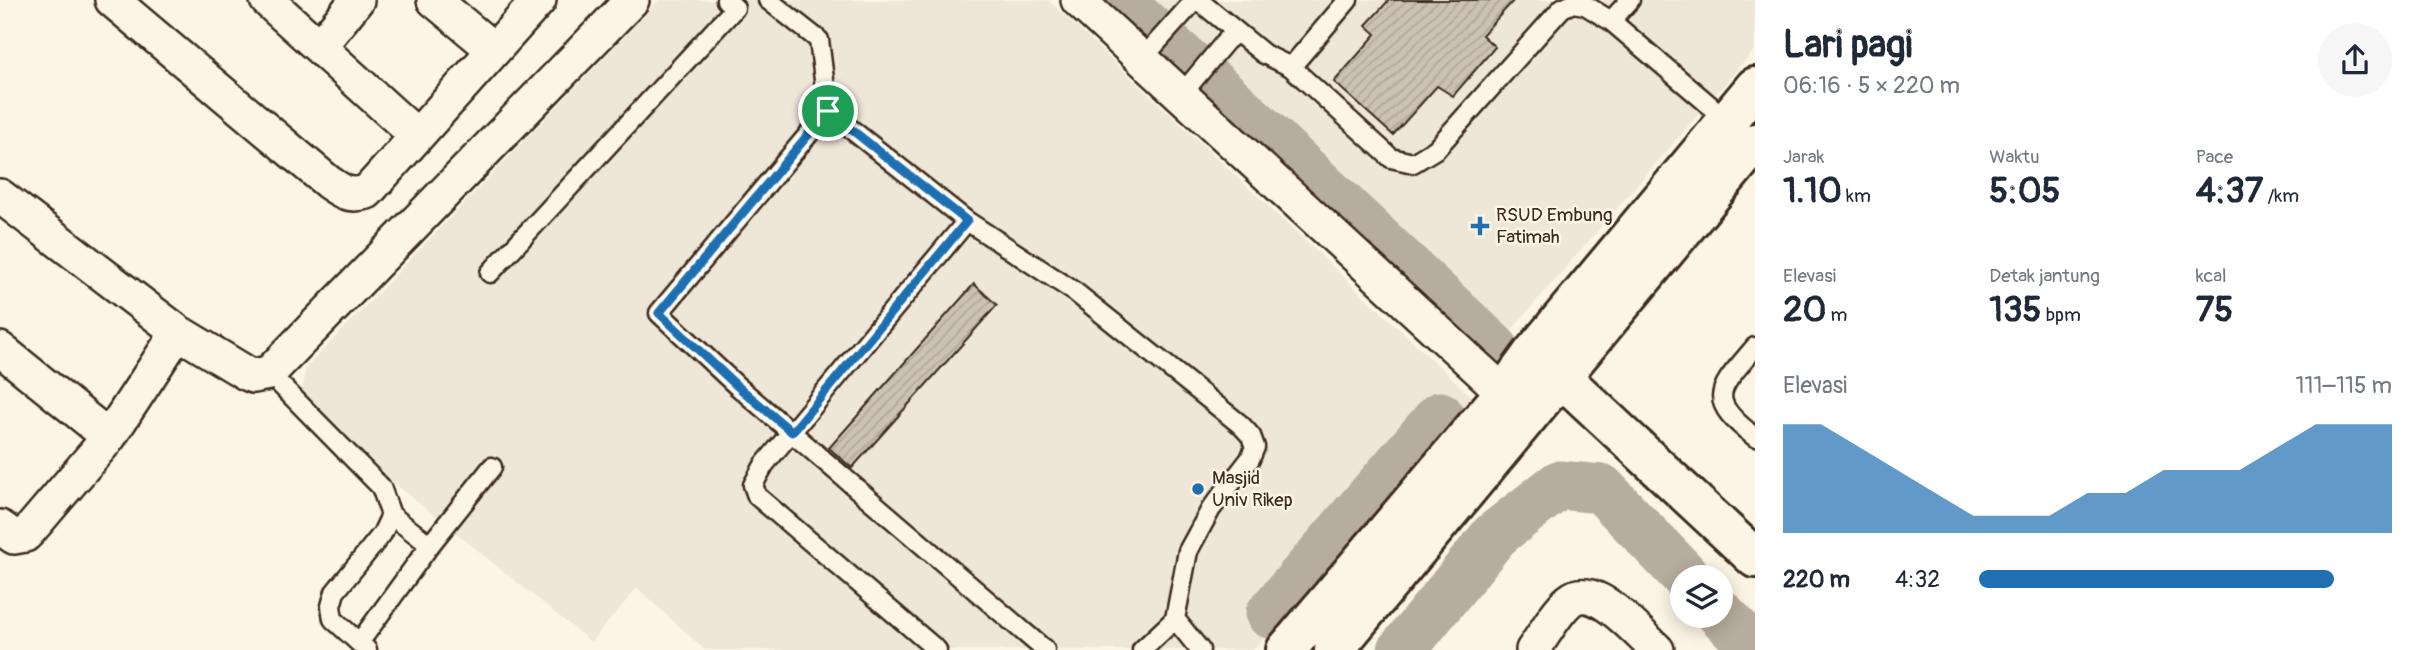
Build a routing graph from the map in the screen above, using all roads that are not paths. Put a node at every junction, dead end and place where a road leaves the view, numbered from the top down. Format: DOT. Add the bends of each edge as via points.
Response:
graph roads {
  1 [pos="111,0"];
  2 [pos="267,0"];
  3 [pos="357,0"];
  4 [pos="434,0"];
  5 [pos="540,0"];
  6 [pos="632,0"];
  7 [pos="768,0"];
  8 [pos="1078,0"];
  9 [pos="1348,0"];
  10 [pos="1630,0"];
  11 [pos="734,3"];
  12 [pos="1194,3"];
  13 [pos="1611,21"];
  14 [pos="1231,37"];
  15 [pos="319,47"];
  16 [pos="494,50"];
  17 [pos="1147,54"];
  18 [pos="1291,67"];
  19 [pos="1187,87"];
  20 [pos="1755,87"];
  21 [pos="828,111"];
  22 [pos="1741,132"];
  23 [pos="417,135"];
  24 [pos="0,197"];
  25 [pos="967,221"];
  26 [pos="490,273"];
  27 [pos="178,332"];
  28 [pos="1755,347"];
  29 [pos="0,348"];
  30 [pos="1547,364"];
  31 [pos="269,373"];
  32 [pos="1516,404"];
  33 [pos="792,432"];
  34 [pos="109,437"];
  35 [pos="1755,437"];
  36 [pos="492,467"];
  37 [pos="391,515"];
  38 [pos="0,527"];
  39 [pos="430,545"];
  40 [pos="1755,558"];
  41 [pos="1175,619"];
  42 [pos="363,646"];
  43 [pos="937,650"];
  44 [pos="1045,650"];
  45 [pos="1142,650"];
  46 [pos="1200,650"];
  47 [pos="1286,650"];
  48 [pos="1334,650"];
  49 [pos="1533,650"];
  50 [pos="1657,650"];
  1 -- 23 [label="street" via="344,193 367,192"];
  2 -- 15 [label="street"];
  3 -- 15 [label="street"];
  4 -- 16 [label="street"];
  5 -- 16 [label="street"];
  6 -- 31 [label="street"];
  7 -- 21 [label="lane" via="819,40"];
  8 -- 17 [label="street"];
  9 -- 18 [label="lane"];
  10 -- 13 [label="lane"];
  11 -- 26 [label="lane"];
  12 -- 14 [label="lane"];
  12 -- 17 [label="lane"];
  13 -- 18 [label="lane" via="1585,5 1573,3 1562,8 1436,149 1413,163 1391,158"];
  13 -- 22 [label="lane"];
  14 -- 18 [label="lane"];
  14 -- 19 [label="lane"];
  15 -- 23 [label="street"];
  16 -- 23 [label="street"];
  17 -- 19 [label="street"];
  19 -- 32 [label="street"];
  20 -- 22 [label="main road"];
  21 -- 25 [label="lane"];
  21 -- 33 [label="lane" via="659,313"];
  22 -- 30 [label="main road"];
  24 -- 27 [label="street"];
  25 -- 33 [label="lane"];
  25 -- 41 [label="lane" via="1075,292 1251,436 1255,447 1250,459 1211,509 1188,551"];
  27 -- 31 [label="street" via="246,373"];
  27 -- 34 [label="street"];
  28 -- 35 [label="lane" via="1727,381 1721,396 1725,410"];
  29 -- 34 [label="street"];
  30 -- 32 [label="main road"];
  30 -- 40 [label="main road"];
  31 -- 37 [label="lane" via="381,487"];
  32 -- 47 [label="main road"];
  32 -- 48 [label="main road"];
  33 -- 43 [label="lane" via="757,476 753,485 757,496"];
  33 -- 44 [label="lane"];
  34 -- 38 [label="street" via="25,535 10,536"];
  36 -- 39 [label="lane"];
  37 -- 39 [label="lane"];
  37 -- 42 [label="lane" via="382,534 335,592 331,606 333,619"];
  39 -- 42 [label="lane"];
  41 -- 45 [label="lane"];
  41 -- 46 [label="lane"];
  49 -- 50 [label="street" via="1567,602 1586,594 1605,603"];
}
